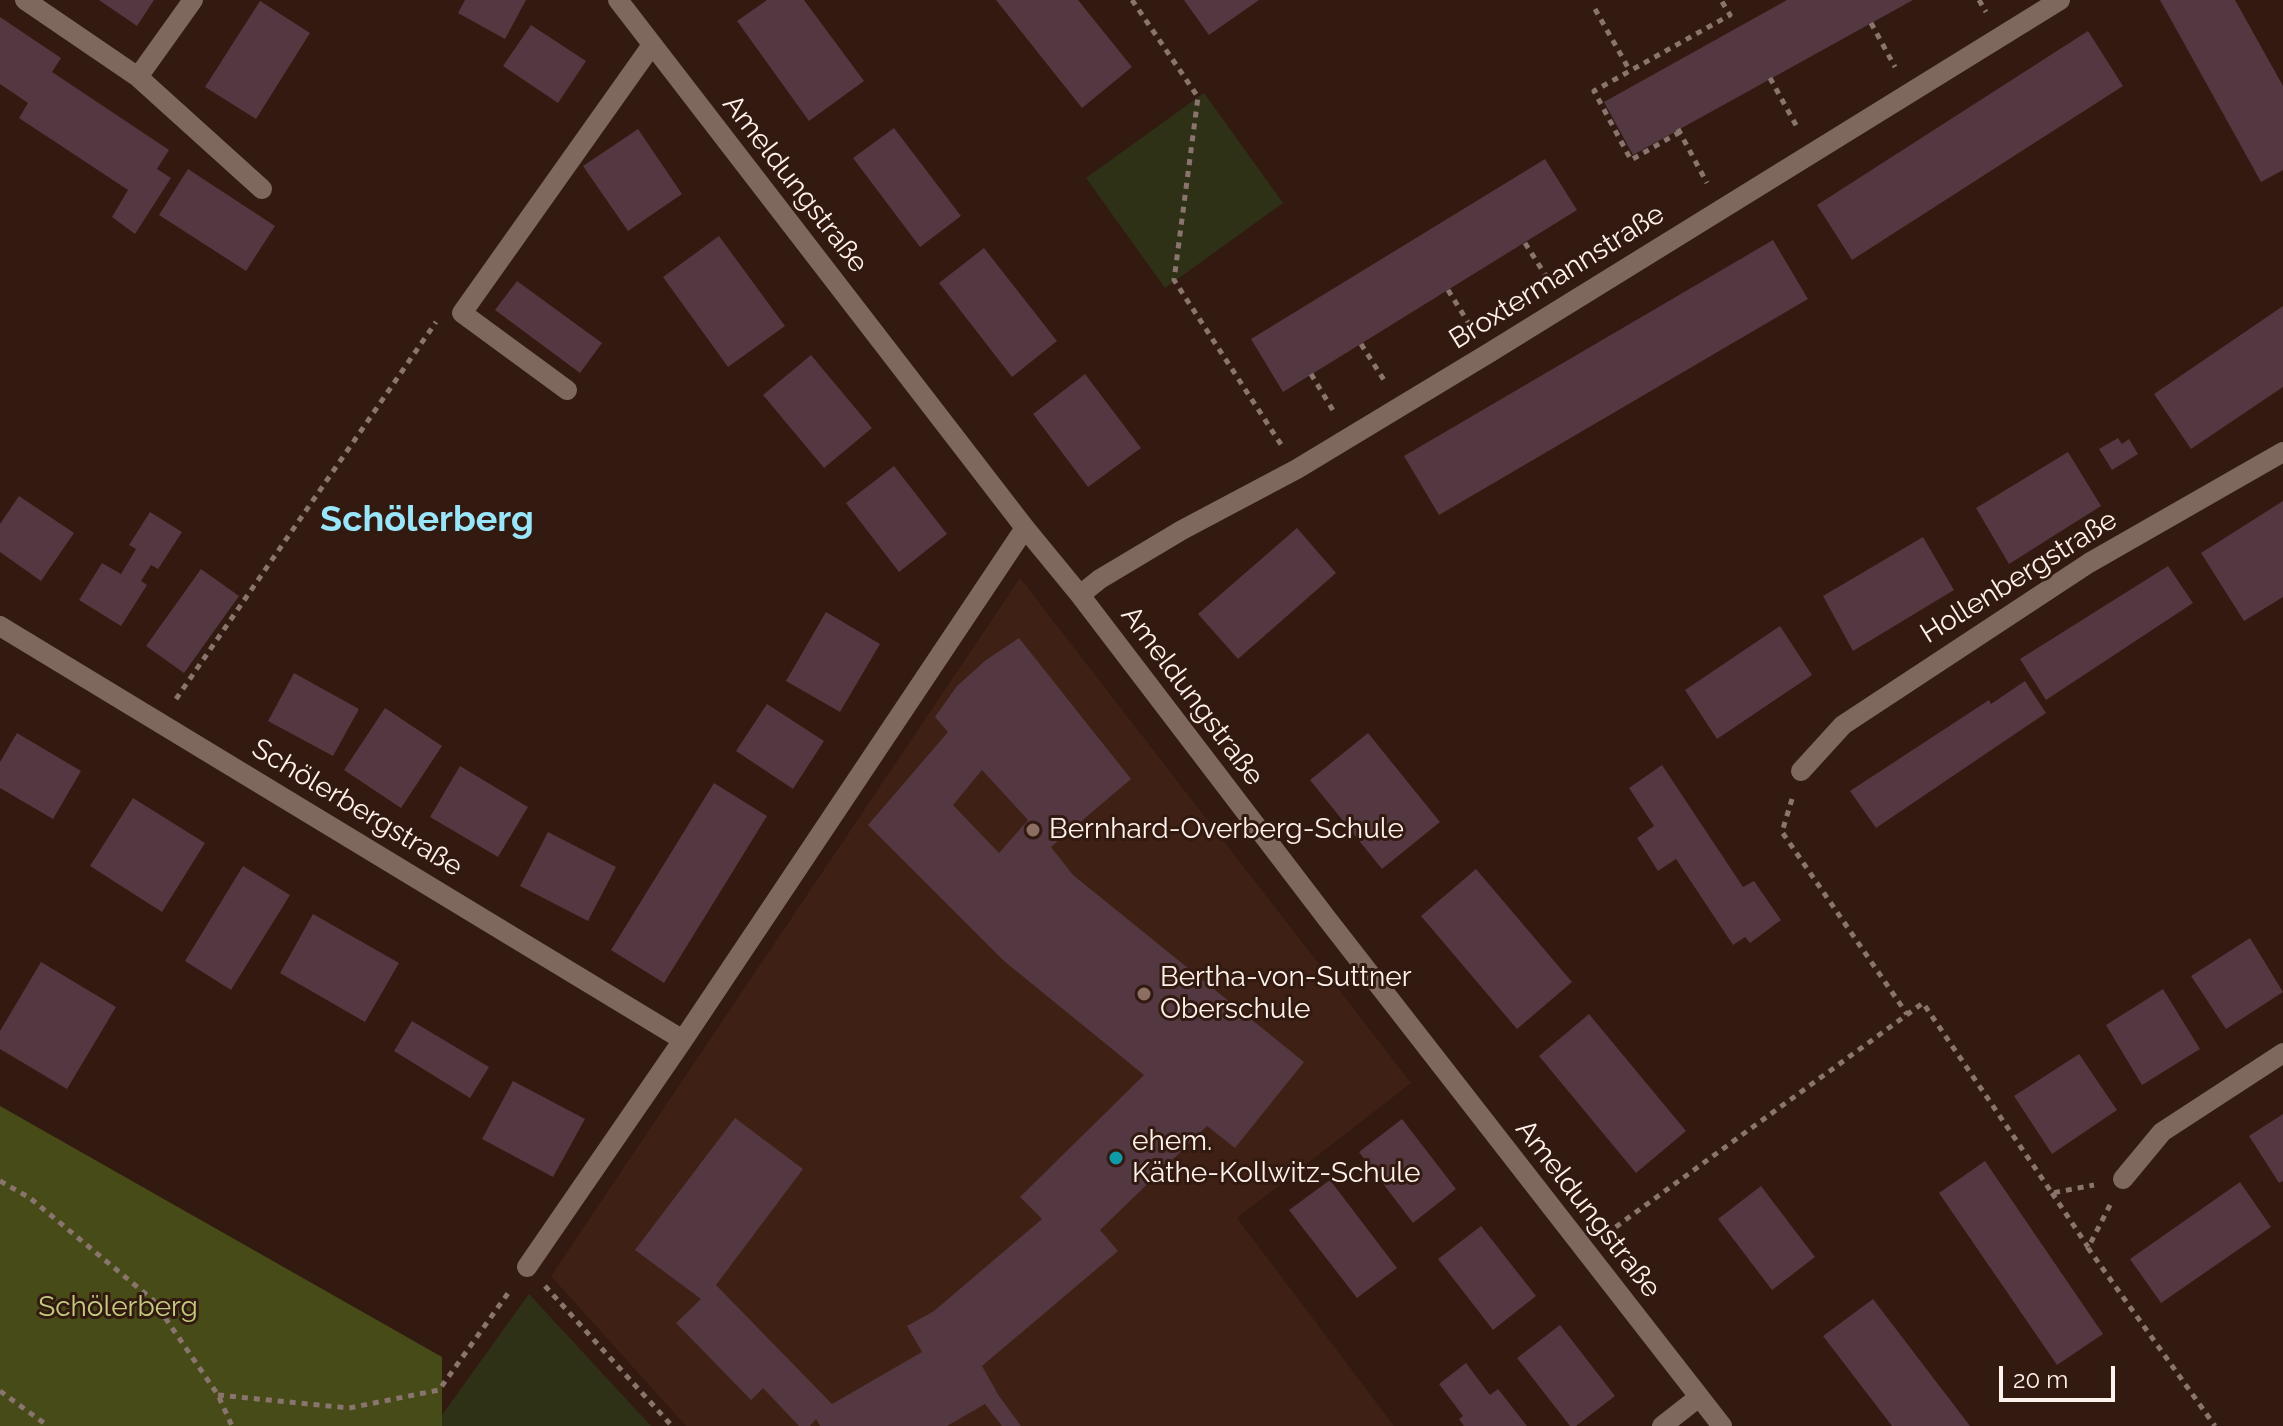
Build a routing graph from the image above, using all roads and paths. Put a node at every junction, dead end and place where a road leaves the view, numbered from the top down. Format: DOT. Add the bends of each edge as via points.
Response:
graph roads {
  1 [pos="25,0"];
  2 [pos="193,0"];
  3 [pos="618,0"];
  4 [pos="1132,0"];
  5 [pos="1721,0"];
  6 [pos="1979,0"];
  7 [pos="2060,0"];
  8 [pos="1595,9"];
  9 [pos="1986,12"];
  10 [pos="1871,23"];
  11 [pos="652,45"];
  12 [pos="1895,67"];
  13 [pos="1630,71"];
  14 [pos="138,77"];
  15 [pos="1770,78"];
  16 [pos="1797,127"];
  17 [pos="1707,183"];
  18 [pos="262,189"];
  19 [pos="1525,243"];
  20 [pos="1548,279"];
  21 [pos="1448,290"];
  22 [pos="440,316"];
  23 [pos="1471,327"];
  24 [pos="1361,344"];
  25 [pos="1311,374"];
  26 [pos="1384,380"];
  27 [pos="567,390"];
  28 [pos="1334,412"];
  29 [pos="2283,452"];
  30 [pos="1297,469"];
  31 [pos="1025,528"];
  32 [pos="1080,595"];
  33 [pos="0,626"];
  34 [pos="160,721"];
  35 [pos="1801,771"];
  36 [pos="1907,1014"];
  37 [pos="683,1040"];
  38 [pos="2283,1053"];
  39 [pos="2123,1179"];
  40 [pos="0,1181"];
  41 [pos="2052,1193"];
  42 [pos="2088,1248"];
  43 [pos="1585,1249"];
  44 [pos="527,1267"];
  45 [pos="0,1391"];
  46 [pos="218,1395"];
  47 [pos="1699,1397"];
  48 [pos="48,1426"];
  49 [pos="232,1426"];
  50 [pos="672,1426"];
  51 [pos="1662,1426"];
  52 [pos="1722,1426"];
  53 [pos="2215,1426"];
  1 -- 14 [label="street"];
  2 -- 14 [label="street"];
  3 -- 11 [label="street, Ameldungstraße"];
  4 -- 30 [label="path" via="1198,97 1174,280"];
  5 -- 13 [label="path" via="1730,15"];
  6 -- 9 [label="path"];
  7 -- 30 [label="street, Broxtermannstraße"];
  8 -- 13 [label="path"];
  10 -- 12 [label="path"];
  11 -- 27 [label="street" via="462,313"];
  11 -- 31 [label="street, Ameldungstraße"];
  13 -- 17 [label="path" via="1594,91 1631,160 1679,130"];
  14 -- 18 [label="street"];
  15 -- 16 [label="path"];
  19 -- 20 [label="path"];
  21 -- 23 [label="path"];
  22 -- 34 [label="path"];
  24 -- 26 [label="path"];
  25 -- 28 [label="path"];
  29 -- 35 [label="street, Hollenbergstraße" via="2089,563 1843,725"];
  30 -- 32 [label="street, Broxtermannstraße" via="1182,530"];
  31 -- 32 [label="street, Ameldungstraße"];
  31 -- 37 [label="street"];
  32 -- 43 [label="street, Ameldungstraße"];
  33 -- 34 [label="street, Schölerbergstraße"];
  34 -- 37 [label="street, Schölerbergstraße"];
  35 -- 36 [label="path" via="1782,832"];
  36 -- 41 [label="path" via="1923,1003"];
  36 -- 43 [label="path"];
  37 -- 44 [label="street"];
  38 -- 39 [label="street" via="2162,1132"];
  39 -- 41 [label="path"];
  39 -- 42 [label="path"];
  40 -- 46 [label="path" via="30,1198 153,1300"];
  41 -- 42 [label="path"];
  42 -- 53 [label="path"];
  43 -- 47 [label="street, Ameldungstraße"];
  44 -- 46 [label="path" via="439,1390 349,1408"];
  44 -- 50 [label="path"];
  45 -- 48 [label="path"];
  46 -- 49 [label="path"];
  47 -- 51 [label="street"];
  47 -- 52 [label="street, Ameldungstraße"];
}
